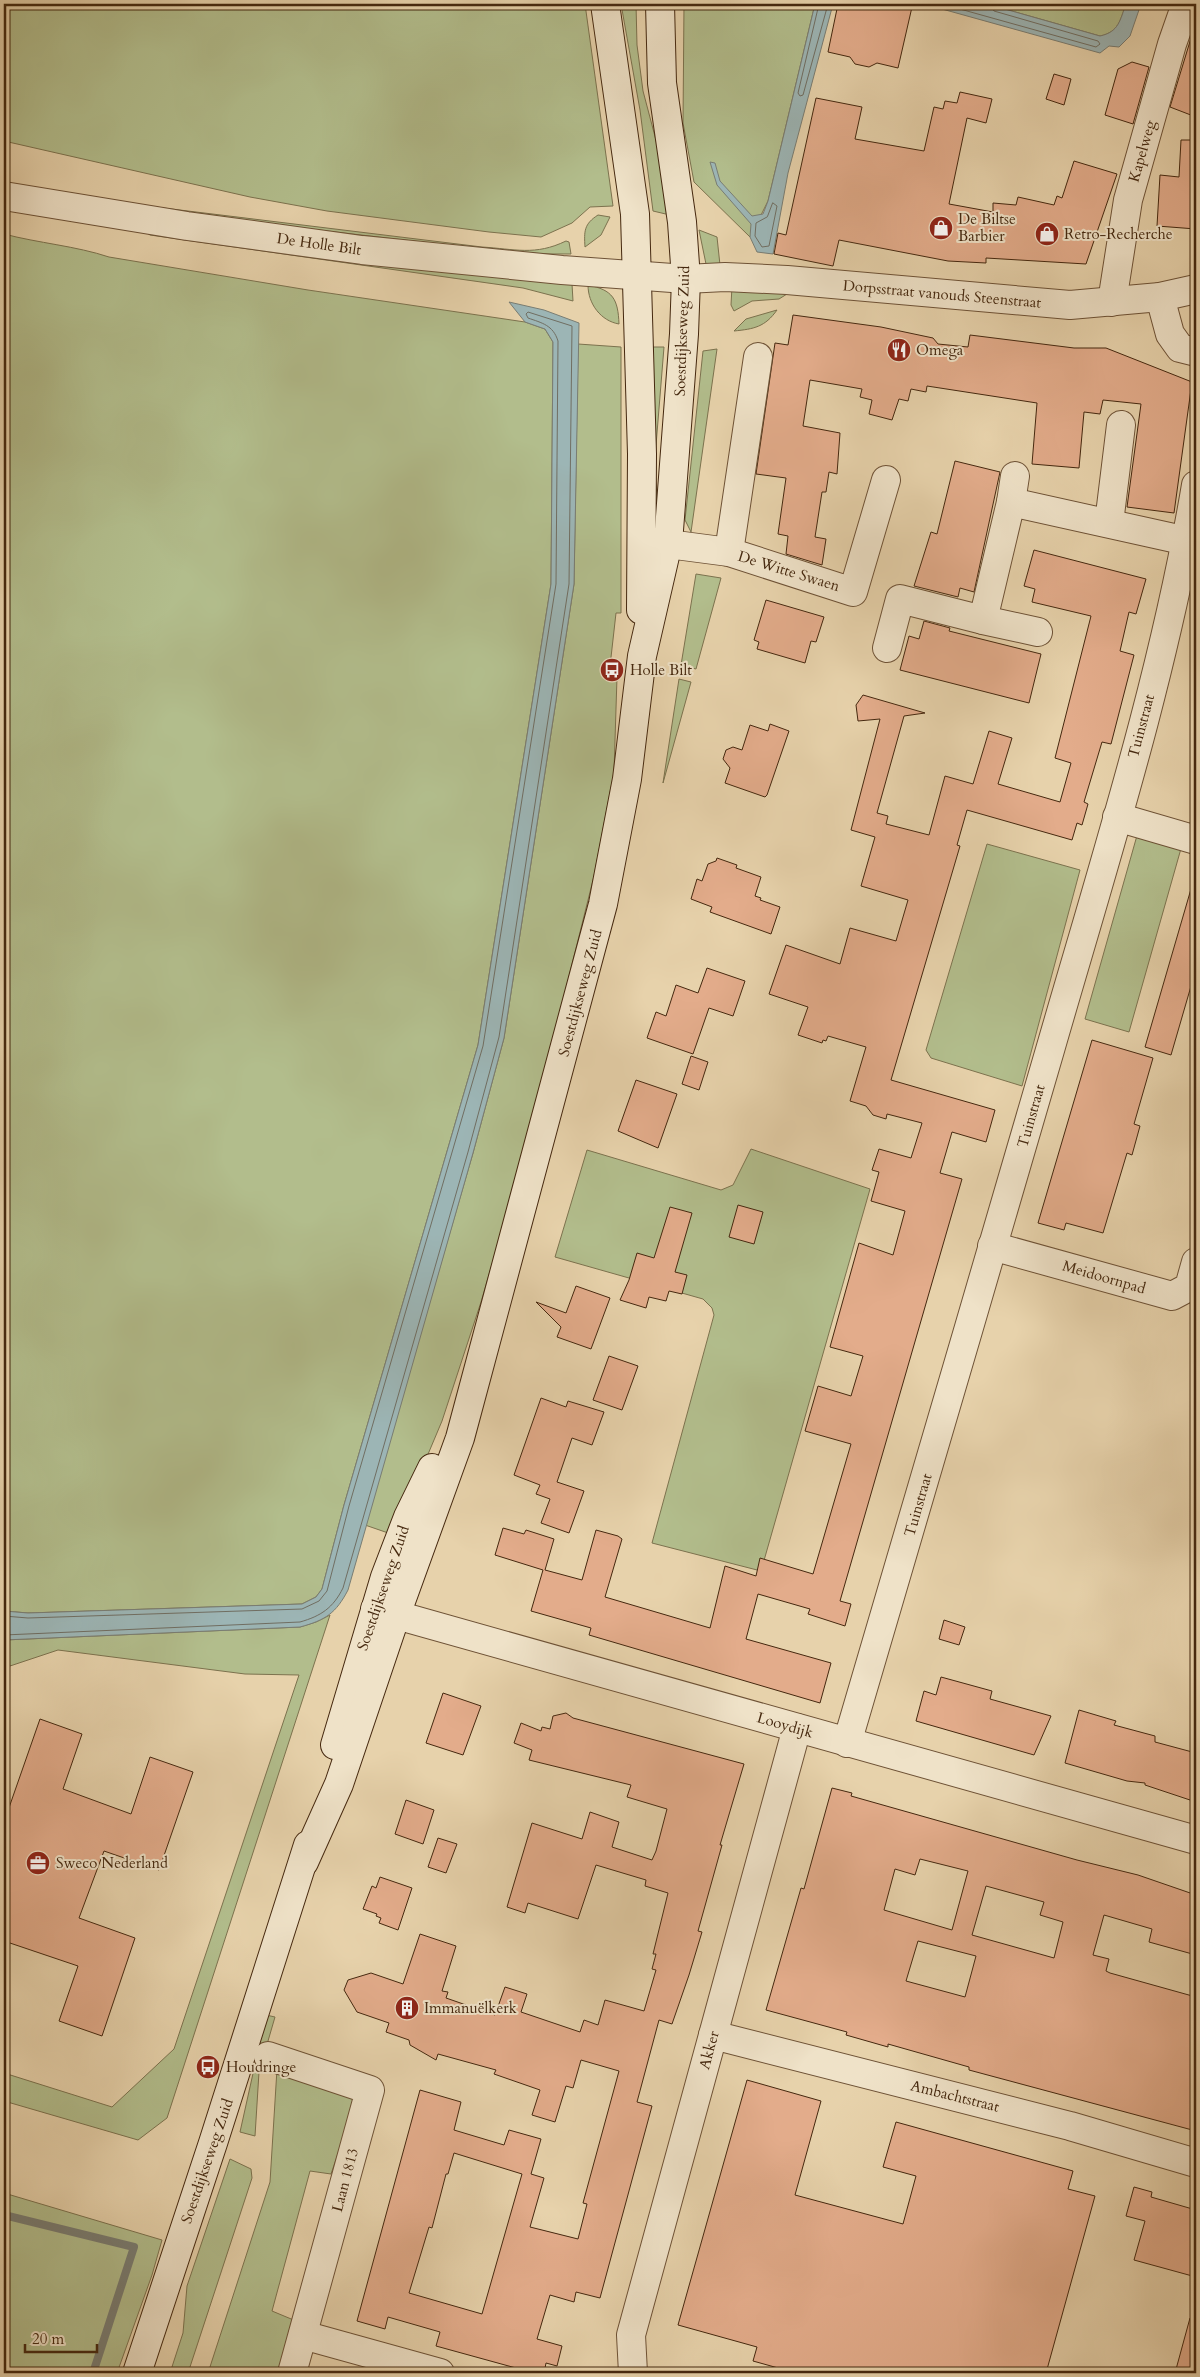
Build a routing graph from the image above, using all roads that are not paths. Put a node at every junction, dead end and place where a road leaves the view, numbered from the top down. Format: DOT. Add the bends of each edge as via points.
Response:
graph roads {
  1 [pos="604,4"];
  2 [pos="660,4"];
  3 [pos="1186,4"];
  4 [pos="4,196"];
  5 [pos="637,274"];
  6 [pos="686,279"];
  7 [pos="1196,289"];
  8 [pos="1160,298"];
  9 [pos="1112,302"];
  10 [pos="1196,352"];
  11 [pos="758,357"];
  12 [pos="1121,425"];
  13 [pos="886,480"];
  14 [pos="1196,484"];
  15 [pos="1109,523"];
  16 [pos="641,540"];
  17 [pos="1187,541"];
  18 [pos="668,543"];
  19 [pos="729,552"];
  20 [pos="983,620"];
  21 [pos="1038,632"];
  22 [pos="887,648"];
  23 [pos="642,656"];
  24 [pos="1117,817"];
  25 [pos="1196,840"];
  26 [pos="992,1246"];
  27 [pos="1196,1262"];
  28 [pos="386,1612"];
  29 [pos="796,1728"];
  30 [pos="848,1742"];
  31 [pos="1196,1840"];
  32 [pos="713,2035"];
  33 [pos="268,2056"];
  34 [pos="1196,2163"];
  35 [pos="303,2335"];
  36 [pos="136,2373"];
  37 [pos="292,2373"];
  38 [pos="440,2373"];
  39 [pos="633,2373"];
  1 -- 5 [label="street, Soestdijkseweg Zuid" via="632,186"];
  2 -- 6 [label="street, Soestdijkseweg Zuid" via="662,84 682,222"];
  3 -- 9 [label="street, Kapelweg" via="1128,200"];
  4 -- 5 [label="street, De Holle Bilt" via="362,250 562,270"];
  5 -- 6 [label="street, De Holle Bilt"];
  5 -- 16 [label="street, Soestdijkseweg Zuid"];
  6 -- 9 [label="street, Dorpsstraat vanouds Steenstraat" via="787,280 1070,305"];
  6 -- 18 [label="street, Soestdijkseweg Zuid"];
  7 -- 8 [label="street, Dorpsstraat vanouds Steenstraat"];
  8 -- 9 [label="street, Dorpsstraat vanouds Steenstraat"];
  8 -- 10 [label="street" via="1170,334 1180,348"];
  11 -- 19 [label="street, De Witte Swaen"];
  12 -- 15 [label="street"];
  13 -- 19 [label="street, De Witte Swaen" via="853,592"];
  14 -- 17 [label="street, Tuinstraat"];
  15 -- 17 [label="street"];
  15 -- 20 [label="street" via="1013,489"];
  16 -- 18 [label="street, De Witte Swaen"];
  16 -- 23 [label="street, Soestdijkseweg Zuid"];
  17 -- 24 [label="street, Tuinstraat"];
  18 -- 19 [label="street, De Witte Swaen"];
  18 -- 23 [label="street, Soestdijkseweg Zuid"];
  20 -- 21 [label="street"];
  20 -- 22 [label="street" via="900,600"];
  23 -- 28 [label="street, Soestdijkseweg Zuid" via="627,779 603,904 532,1173 489,1323 444,1440 397,1544"];
  24 -- 25 [label="street"];
  24 -- 26 [label="street, Tuinstraat"];
  26 -- 27 [label="street, Meidoornpad" via="1172,1296 1189,1287"];
  26 -- 30 [label="street, Tuinstraat"];
  28 -- 29 [label="street, Looydijk"];
  28 -- 36 [label="street, Soestdijkseweg Zuid" via="358,1661 304,1862"];
  29 -- 30 [label="street, Looydijk"];
  29 -- 32 [label="street, Akker"];
  30 -- 31 [label="street, Looydijk"];
  32 -- 34 [label="street, Ambachtstraat" via="1070,2126"];
  32 -- 39 [label="street, Akker" via="631,2335"];
  33 -- 35 [label="street, Laan 1813" via="370,2090"];
  35 -- 37 [label="street, Laan 1813"];
  35 -- 38 [label="street"];
}
